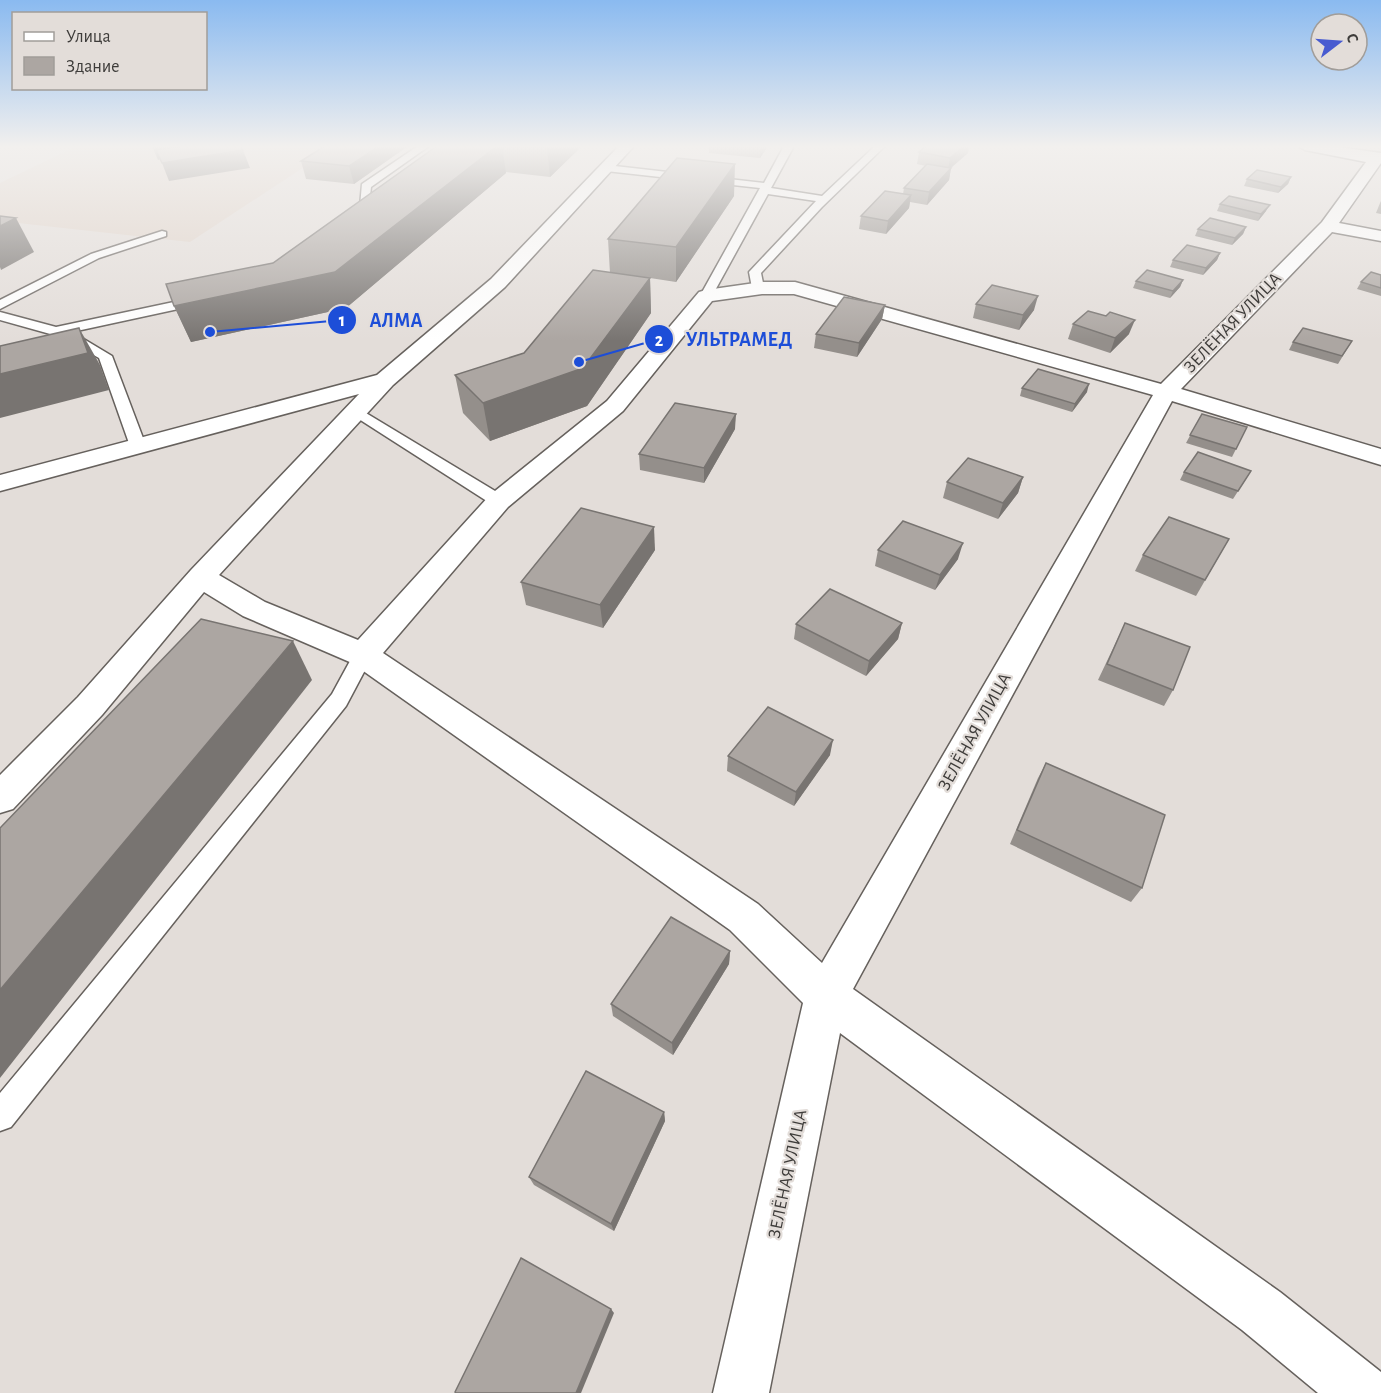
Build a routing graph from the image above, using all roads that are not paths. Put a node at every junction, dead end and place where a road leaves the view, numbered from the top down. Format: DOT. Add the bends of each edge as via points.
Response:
graph roads {
  1 [pos="363,211"];
  2 [pos="566,211"];
  3 [pos="753,211"];
  4 [pos="813,211"];
  5 [pos="1339,211"];
  6 [pos="363,214"];
  7 [pos="1328,226"];
  8 [pos="162,234"];
  9 [pos="1381,236"];
  10 [pos="758,288"];
  11 [pos="217,296"];
  12 [pos="706,296"];
  13 [pos="0,305"];
  14 [pos="0,316"];
  15 [pos="56,331"];
  16 [pos="105,356"];
  17 [pos="82,362"];
  18 [pos="385,380"];
  19 [pos="1166,392"];
  20 [pos="356,411"];
  21 [pos="138,446"];
  22 [pos="1381,457"];
  23 [pos="0,483"];
  24 [pos="499,501"];
  25 [pos="201,577"];
  26 [pos="363,655"];
  27 [pos="0,798"];
  28 [pos="826,996"];
  29 [pos="0,1116"];
  30 [pos="741,1393"];
  31 [pos="1362,1393"];
  1 -- 6 [label="lane"];
  2 -- 18 [label="street" via="498,283"];
  3 -- 12 [label="lane"];
  4 -- 10 [label="lane" via="755,272"];
  5 -- 7 [label="street, ЗЕЛЁНАЯ УЛИЦА"];
  7 -- 9 [label="street"];
  7 -- 19 [label="street, ЗЕЛЁНАЯ УЛИЦА"];
  8 -- 13 [label="lane" via="95,256"];
  10 -- 12 [label="street"];
  10 -- 19 [label="street" via="795,288"];
  11 -- 15 [label="lane"];
  12 -- 24 [label="street" via="615,406"];
  14 -- 15 [label="lane"];
  15 -- 16 [label="lane"];
  16 -- 17 [label="lane"];
  16 -- 21 [label="lane"];
  18 -- 20 [label="street"];
  18 -- 21 [label="street"];
  19 -- 22 [label="street"];
  19 -- 28 [label="street, ЗЕЛЁНАЯ УЛИЦА"];
  20 -- 24 [label="lane"];
  20 -- 25 [label="street"];
  21 -- 23 [label="street"];
  24 -- 26 [label="street"];
  25 -- 26 [label="street" via="254,609"];
  25 -- 27 [label="street" via="90,706"];
  26 -- 28 [label="street" via="744,917"];
  26 -- 29 [label="lane" via="339,700"];
  28 -- 30 [label="street, ЗЕЛЁНАЯ УЛИЦА"];
  28 -- 31 [label="street" via="1261,1311"];
}
